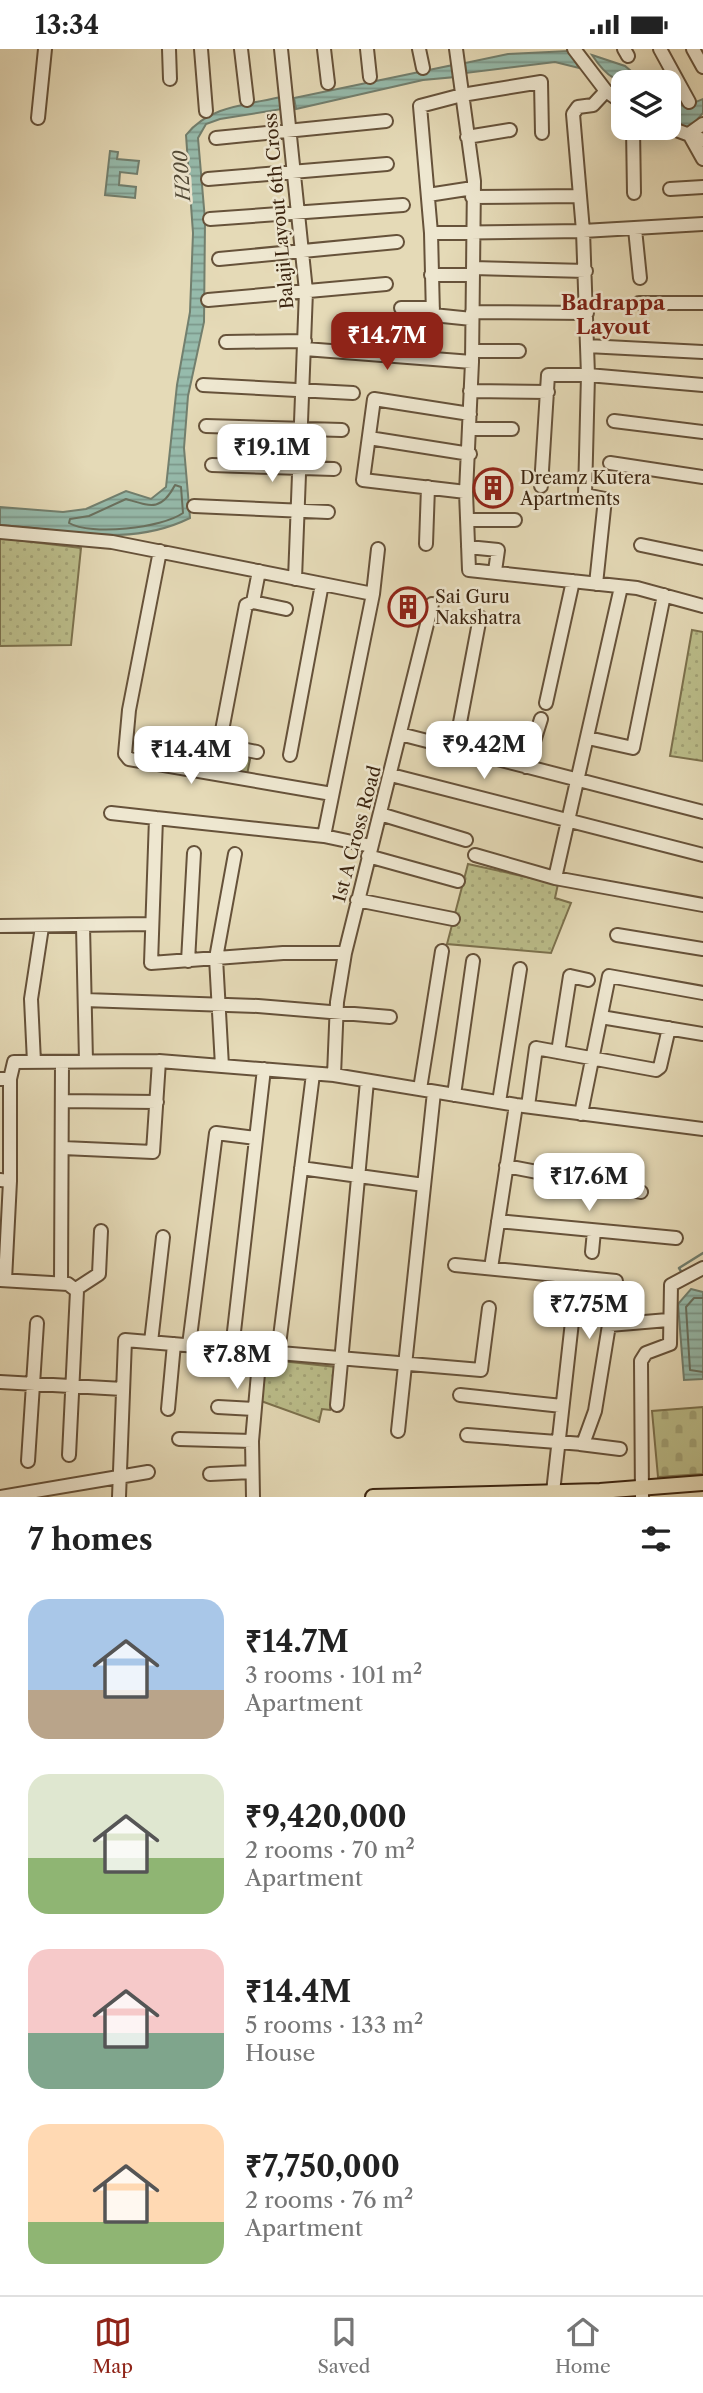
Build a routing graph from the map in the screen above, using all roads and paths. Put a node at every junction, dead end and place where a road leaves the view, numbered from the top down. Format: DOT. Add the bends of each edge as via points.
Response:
graph roads {
  1 [pos="45,49"];
  2 [pos="169,49"];
  3 [pos="201,49"];
  4 [pos="241,49"];
  5 [pos="281,49"];
  6 [pos="324,49"];
  7 [pos="367,49"];
  8 [pos="419,49"];
  9 [pos="574,49"];
  10 [pos="660,49"];
  11 [pos="693,49"];
  12 [pos="457,56"];
  13 [pos="703,67"];
  14 [pos="424,68"];
  15 [pos="370,77"];
  16 [pos="170,79"];
  17 [pos="328,83"];
  18 [pos="604,89"];
  19 [pos="611,94"];
  20 [pos="462,95"];
  21 [pos="247,100"];
  22 [pos="689,101"];
  23 [pos="206,111"];
  24 [pos="38,118"];
  25 [pos="386,121"];
  26 [pos="703,124"];
  27 [pos="510,130"];
  28 [pos="681,131"];
  29 [pos="291,132"];
  30 [pos="542,133"];
  31 [pos="690,134"];
  32 [pos="467,137"];
  33 [pos="216,138"];
  34 [pos="633,140"];
  35 [pos="703,140"];
  36 [pos="703,159"];
  37 [pos="387,164"];
  38 [pos="294,171"];
  39 [pos="208,179"];
  40 [pos="703,187"];
  41 [pos="670,189"];
  42 [pos="472,193"];
  43 [pos="634,193"];
  44 [pos="428,195"];
  45 [pos="580,197"];
  46 [pos="403,205"];
  47 [pos="298,213"];
  48 [pos="210,219"];
  49 [pos="703,224"];
  50 [pos="635,229"];
  51 [pos="583,231"];
  52 [pos="473,232"];
  53 [pos="431,233"];
  54 [pos="397,242"];
  55 [pos="302,252"];
  56 [pos="219,259"];
  57 [pos="473,271"];
  58 [pos="586,271"];
  59 [pos="431,275"];
  60 [pos="640,278"];
  61 [pos="386,284"];
  62 [pos="306,291"];
  63 [pos="208,300"];
  64 [pos="639,303"];
  65 [pos="703,303"];
  66 [pos="401,308"];
  67 [pos="432,308"];
  68 [pos="586,313"];
  69 [pos="472,316"];
  70 [pos="226,342"];
  71 [pos="305,345"];
  72 [pos="587,346"];
  73 [pos="519,351"];
  74 [pos="703,352"];
  75 [pos="472,356"];
  76 [pos="588,375"];
  77 [pos="203,385"];
  78 [pos="703,385"];
  79 [pos="303,390"];
  80 [pos="470,391"];
  81 [pos="548,392"];
  82 [pos="353,393"];
  83 [pos="470,414"];
  84 [pos="614,421"];
  85 [pos="205,426"];
  86 [pos="302,429"];
  87 [pos="470,429"];
  88 [pos="512,429"];
  89 [pos="342,430"];
  90 [pos="703,432"];
  91 [pos="369,438"];
  92 [pos="470,454"];
  93 [pos="610,463"];
  94 [pos="212,465"];
  95 [pos="301,469"];
  96 [pos="334,469"];
  97 [pos="703,477"];
  98 [pos="428,487"];
  99 [pos="541,487"];
  100 [pos="466,492"];
  101 [pos="194,506"];
  102 [pos="300,510"];
  103 [pos="328,512"];
  104 [pos="467,520"];
  105 [pos="515,520"];
  106 [pos="0,532"];
  107 [pos="426,544"];
  108 [pos="641,545"];
  109 [pos="468,547"];
  110 [pos="378,549"];
  111 [pos="160,551"];
  112 [pos="703,558"];
  113 [pos="495,571"];
  114 [pos="259,572"];
  115 [pos="295,579"];
  116 [pos="573,581"];
  117 [pos="322,584"];
  118 [pos="596,584"];
  119 [pos="621,587"];
  120 [pos="373,594"];
  121 [pos="664,595"];
  122 [pos="253,602"];
  123 [pos="432,604"];
  124 [pos="703,605"];
  125 [pos="286,609"];
  126 [pos="480,617"];
  127 [pos="546,703"];
  128 [pos="541,719"];
  129 [pos="488,732"];
  130 [pos="400,734"];
  131 [pos="587,738"];
  132 [pos="533,744"];
  133 [pos="455,750"];
  134 [pos="257,752"];
  135 [pos="290,755"];
  136 [pos="526,767"];
  137 [pos="391,775"];
  138 [pos="578,780"];
  139 [pos="332,794"];
  140 [pos="703,812"];
  141 [pos="111,813"];
  142 [pos="380,814"];
  143 [pos="156,818"];
  144 [pos="569,819"];
  145 [pos="324,836"];
  146 [pos="466,840"];
  147 [pos="369,851"];
  148 [pos="194,853"];
  149 [pos="235,854"];
  150 [pos="475,855"];
  151 [pos="703,855"];
  152 [pos="555,878"];
  153 [pos="458,881"];
  154 [pos="357,900"];
  155 [pos="703,905"];
  156 [pos="453,919"];
  157 [pos="151,924"];
  158 [pos="0,926"];
  159 [pos="83,926"];
  160 [pos="42,927"];
  161 [pos="617,935"];
  162 [pos="703,949"];
  163 [pos="442,951"];
  164 [pos="345,953"];
  165 [pos="216,958"];
  166 [pos="188,961"];
  167 [pos="473,961"];
  168 [pos="520,969"];
  169 [pos="588,980"];
  170 [pos="703,993"];
  171 [pos="85,1000"];
  172 [pos="219,1005"];
  173 [pos="337,1011"];
  174 [pos="390,1017"];
  175 [pos="601,1017"];
  176 [pos="669,1028"];
  177 [pos="703,1034"];
  178 [pos="558,1052"];
  179 [pos="592,1058"];
  180 [pos="86,1061"];
  181 [pos="159,1061"];
  182 [pos="34,1062"];
  183 [pos="62,1062"];
  184 [pos="222,1066"];
  185 [pos="264,1069"];
  186 [pos="313,1074"];
  187 [pos="334,1075"];
  188 [pos="5,1079"];
  189 [pos="367,1081"];
  190 [pos="419,1089"];
  191 [pos="434,1092"];
  192 [pos="454,1095"];
  193 [pos="62,1101"];
  194 [pos="157,1102"];
  195 [pos="499,1102"];
  196 [pos="522,1106"];
  197 [pos="581,1114"];
  198 [pos="5,1129"];
  199 [pos="703,1129"];
  200 [pos="256,1137"];
  201 [pos="64,1149"];
  202 [pos="506,1166"];
  203 [pos="301,1168"];
  204 [pos="358,1177"];
  205 [pos="5,1180"];
  206 [pos="424,1185"];
  207 [pos="641,1192"];
  208 [pos="498,1221"];
  209 [pos="4,1229"];
  210 [pos="101,1231"];
  211 [pos="594,1231"];
  212 [pos="163,1237"];
  213 [pos="676,1238"];
  214 [pos="592,1252"];
  215 [pos="455,1265"];
  216 [pos="491,1268"];
  217 [pos="703,1268"];
  218 [pos="577,1277"];
  219 [pos="3,1280"];
  220 [pos="616,1281"];
  221 [pos="61,1283"];
  222 [pos="76,1289"];
  223 [pos="489,1308"];
  224 [pos="668,1319"];
  225 [pos="37,1323"];
  226 [pos="151,1342"];
  227 [pos="174,1344"];
  228 [pos="189,1345"];
  229 [pos="232,1349"];
  230 [pos="260,1351"];
  231 [pos="278,1353"];
  232 [pos="341,1358"];
  233 [pos="405,1364"];
  234 [pos="0,1382"];
  235 [pos="33,1384"];
  236 [pos="71,1386"];
  237 [pos="123,1389"];
  238 [pos="460,1395"];
  239 [pos="337,1405"];
  240 [pos="562,1406"];
  241 [pos="218,1407"];
  242 [pos="168,1409"];
  243 [pos="254,1409"];
  244 [pos="398,1431"];
  245 [pos="467,1435"];
  246 [pos="179,1439"];
  247 [pos="251,1441"];
  248 [pos="558,1443"];
  249 [pos="580,1444"];
  250 [pos="620,1449"];
  251 [pos="69,1455"];
  252 [pos="29,1461"];
  253 [pos="148,1472"];
  254 [pos="252,1472"];
  255 [pos="210,1474"];
  256 [pos="120,1478"];
  257 [pos="703,1483"];
  258 [pos="553,1492"];
  259 [pos="642,1492"];
  260 [pos="600,1494"];
  261 [pos="522,1495"];
  262 [pos="0,1497"];
  263 [pos="119,1497"];
  264 [pos="253,1497"];
  265 [pos="373,1497"];
  1 -- 24 [label="street"];
  2 -- 16 [label="street"];
  3 -- 23 [label="street"];
  4 -- 21 [label="street"];
  5 -- 29 [label="street, Balaji Layout 6th Cross"];
  6 -- 17 [label="street"];
  7 -- 15 [label="street"];
  8 -- 14 [label="street"];
  9 -- 18 [label="street"];
  10 -- 22 [label="street"];
  11 -- 13 [label="street"];
  12 -- 20 [label="street"];
  18 -- 19 [label="street"];
  18 -- 45 [label="street" via="593,105 578,107 573,114"];
  20 -- 30 [label="street" via="541,82"];
  20 -- 32 [label="street"];
  20 -- 44 [label="street" via="420,106"];
  25 -- 29 [label="street"];
  26 -- 31 [label="street"];
  27 -- 32 [label="street"];
  28 -- 31 [label="street"];
  29 -- 33 [label="street"];
  29 -- 38 [label="street, Balaji Layout 6th Cross"];
  31 -- 35 [label="street"];
  31 -- 36 [label="street"];
  32 -- 42 [label="street"];
  34 -- 43 [label="street"];
  37 -- 38 [label="street"];
  38 -- 39 [label="street"];
  38 -- 47 [label="street, Balaji Layout 6th Cross"];
  40 -- 41 [label="street"];
  42 -- 44 [label="street"];
  42 -- 45 [label="street"];
  42 -- 52 [label="street"];
  44 -- 53 [label="street"];
  45 -- 51 [label="street"];
  46 -- 47 [label="street"];
  47 -- 48 [label="street"];
  47 -- 55 [label="street, Balaji Layout 6th Cross"];
  49 -- 50 [label="street"];
  50 -- 51 [label="street"];
  50 -- 60 [label="street"];
  51 -- 52 [label="street"];
  51 -- 58 [label="street"];
  52 -- 53 [label="street"];
  52 -- 57 [label="street"];
  53 -- 59 [label="street"];
  54 -- 55 [label="street"];
  55 -- 56 [label="street"];
  55 -- 62 [label="street, Balaji Layout 6th Cross"];
  57 -- 58 [label="street"];
  57 -- 59 [label="street"];
  57 -- 69 [label="street"];
  58 -- 68 [label="street"];
  59 -- 67 [label="street"];
  61 -- 62 [label="street"];
  62 -- 63 [label="street"];
  62 -- 71 [label="street, Balaji Layout 6th Cross"];
  64 -- 65 [label="street"];
  66 -- 67 [label="street"];
  67 -- 69 [label="street" via="433,315"];
  68 -- 69 [label="street"];
  68 -- 72 [label="street"];
  69 -- 75 [label="street"];
  70 -- 71 [label="street"];
  71 -- 75 [label="street"];
  71 -- 79 [label="street, Balaji Layout 6th Cross"];
  72 -- 74 [label="street"];
  72 -- 76 [label="street"];
  73 -- 75 [label="street"];
  75 -- 80 [label="street"];
  76 -- 78 [label="street"];
  76 -- 81 [label="street" via="548,375"];
  76 -- 118 [label="street" via="585,495 605,499"];
  77 -- 79 [label="street"];
  79 -- 82 [label="street"];
  79 -- 86 [label="street, Balaji Layout 6th Cross"];
  80 -- 81 [label="street"];
  80 -- 83 [label="street"];
  81 -- 99 [label="street"];
  83 -- 87 [label="street"];
  83 -- 91 [label="street" via="374,399"];
  84 -- 90 [label="street"];
  85 -- 86 [label="street"];
  86 -- 89 [label="street"];
  86 -- 95 [label="street, Balaji Layout 6th Cross"];
  87 -- 88 [label="street"];
  87 -- 92 [label="street"];
  91 -- 92 [label="street"];
  91 -- 98 [label="street" via="363,480"];
  92 -- 100 [label="street"];
  93 -- 97 [label="street"];
  94 -- 95 [label="street"];
  95 -- 96 [label="street"];
  95 -- 102 [label="street, Balaji Layout 6th Cross"];
  98 -- 100 [label="street"];
  98 -- 107 [label="street"];
  100 -- 104 [label="street"];
  101 -- 102 [label="street"];
  102 -- 103 [label="street"];
  102 -- 115 [label="street, Balaji Layout 6th Cross"];
  104 -- 105 [label="street"];
  104 -- 109 [label="street"];
  106 -- 111 [label="street" via="112,541"];
  108 -- 112 [label="street"];
  109 -- 113 [label="street" via="469,570"];
  109 -- 113 [label="street" via="498,550"];
  110 -- 120 [label="street"];
  111 -- 114 [label="street"];
  111 -- 139 [label="street" via="129,710 125,754 130,759"];
  113 -- 116 [label="street"];
  114 -- 115 [label="street"];
  114 -- 122 [label="street"];
  115 -- 117 [label="street"];
  116 -- 118 [label="street"];
  116 -- 127 [label="street"];
  117 -- 120 [label="street"];
  117 -- 135 [label="street"];
  118 -- 119 [label="street"];
  119 -- 121 [label="street"];
  119 -- 131 [label="street"];
  120 -- 139 [label="street"];
  121 -- 124 [label="street"];
  121 -- 131 [label="street" via="633,748"];
  122 -- 125 [label="street"];
  122 -- 134 [label="street" via="246,605 220,741"];
  123 -- 130 [label="street, 1st A Cross Road"];
  126 -- 133 [label="street"];
  128 -- 132 [label="street"];
  129 -- 132 [label="street"];
  130 -- 133 [label="street"];
  130 -- 137 [label="street, 1st A Cross Road"];
  131 -- 138 [label="street"];
  132 -- 136 [label="street"];
  133 -- 136 [label="street"];
  136 -- 138 [label="street"];
  137 -- 142 [label="street, 1st A Cross Road"];
  137 -- 144 [label="street"];
  138 -- 140 [label="street"];
  138 -- 144 [label="street"];
  139 -- 145 [label="street"];
  141 -- 143 [label="street"];
  142 -- 146 [label="street"];
  142 -- 147 [label="street, 1st A Cross Road"];
  143 -- 145 [label="street"];
  143 -- 157 [label="street"];
  144 -- 151 [label="street"];
  144 -- 152 [label="street"];
  145 -- 147 [label="street"];
  147 -- 153 [label="street"];
  147 -- 154 [label="street, 1st A Cross Road"];
  148 -- 166 [label="street"];
  149 -- 165 [label="street"];
  150 -- 152 [label="street"];
  152 -- 155 [label="street"];
  154 -- 156 [label="street"];
  154 -- 164 [label="street, 1st A Cross Road"];
  157 -- 159 [label="street"];
  157 -- 166 [label="street" via="151,963"];
  158 -- 160 [label="street"];
  159 -- 160 [label="street"];
  159 -- 171 [label="street"];
  160 -- 182 [label="street" via="31,999"];
  161 -- 162 [label="street"];
  163 -- 190 [label="street"];
  164 -- 165 [label="street"];
  164 -- 173 [label="street, 1st A Cross Road"];
  165 -- 166 [label="street"];
  165 -- 172 [label="street"];
  167 -- 192 [label="street"];
  168 -- 195 [label="street"];
  169 -- 178 [label="street" via="570,976"];
  170 -- 175 [label="street" via="609,976"];
  171 -- 172 [label="street"];
  171 -- 180 [label="street"];
  172 -- 173 [label="street"];
  172 -- 184 [label="street"];
  173 -- 174 [label="street"];
  173 -- 187 [label="street, 1st A Cross Road"];
  175 -- 176 [label="street"];
  175 -- 179 [label="street"];
  176 -- 177 [label="street"];
  176 -- 179 [label="street" via="656,1070"];
  178 -- 179 [label="street"];
  178 -- 196 [label="street" via="536,1048"];
  179 -- 197 [label="street"];
  180 -- 181 [label="street"];
  180 -- 183 [label="street"];
  181 -- 184 [label="street"];
  181 -- 194 [label="street"];
  182 -- 183 [label="street"];
  182 -- 188 [label="street" via="14,1062"];
  183 -- 193 [label="street"];
  184 -- 185 [label="street"];
  185 -- 186 [label="street"];
  185 -- 200 [label="street"];
  186 -- 187 [label="street"];
  186 -- 203 [label="street"];
  187 -- 189 [label="street"];
  188 -- 198 [label="street"];
  189 -- 190 [label="street"];
  189 -- 204 [label="street"];
  190 -- 191 [label="street"];
  191 -- 192 [label="street"];
  191 -- 206 [label="street"];
  192 -- 195 [label="street"];
  193 -- 194 [label="street"];
  193 -- 201 [label="street"];
  194 -- 201 [label="street" via="153,1152"];
  195 -- 196 [label="street"];
  196 -- 197 [label="street"];
  196 -- 202 [label="street"];
  197 -- 199 [label="street"];
  198 -- 205 [label="street"];
  200 -- 228 [label="street" via="216,1133"];
  200 -- 229 [label="street"];
  201 -- 221 [label="street"];
  202 -- 207 [label="street"];
  202 -- 208 [label="street"];
  203 -- 204 [label="street"];
  203 -- 231 [label="street"];
  204 -- 206 [label="street"];
  204 -- 232 [label="street"];
  205 -- 209 [label="street"];
  206 -- 233 [label="street"];
  208 -- 211 [label="street"];
  208 -- 216 [label="street"];
  209 -- 219 [label="street"];
  210 -- 222 [label="street" via="99,1274"];
  211 -- 213 [label="street"];
  211 -- 214 [label="street"];
  212 -- 226 [label="street"];
  215 -- 216 [label="street"];
  216 -- 218 [label="street"];
  217 -- 224 [label="street" via="671,1285"];
  218 -- 220 [label="street"];
  218 -- 240 [label="street"];
  219 -- 221 [label="street"];
  221 -- 222 [label="street"];
  222 -- 236 [label="street"];
  223 -- 233 [label="street" via="481,1370"];
  224 -- 249 [label="street" via="609,1325 592,1423 586,1441"];
  224 -- 259 [label="street" via="670,1344 646,1353 641,1361"];
  225 -- 235 [label="street"];
  226 -- 227 [label="street"];
  226 -- 237 [label="street" via="125,1340"];
  227 -- 228 [label="street"];
  227 -- 242 [label="street"];
  228 -- 229 [label="street"];
  229 -- 230 [label="street"];
  230 -- 231 [label="street"];
  230 -- 243 [label="street"];
  231 -- 232 [label="street"];
  232 -- 233 [label="street"];
  232 -- 239 [label="street"];
  233 -- 244 [label="street"];
  234 -- 235 [label="street"];
  235 -- 236 [label="street"];
  235 -- 252 [label="street"];
  236 -- 237 [label="street"];
  236 -- 251 [label="street"];
  237 -- 256 [label="street"];
  238 -- 240 [label="street"];
  240 -- 248 [label="street"];
  241 -- 243 [label="street"];
  243 -- 247 [label="street"];
  245 -- 248 [label="street"];
  246 -- 247 [label="street"];
  247 -- 254 [label="street"];
  248 -- 249 [label="street"];
  248 -- 258 [label="street"];
  249 -- 250 [label="street"];
  253 -- 256 [label="street"];
  254 -- 255 [label="street"];
  254 -- 264 [label="street"];
  256 -- 262 [label="street"];
  256 -- 263 [label="street"];
  257 -- 259 [label="main road"];
  258 -- 260 [label="main road"];
  258 -- 261 [label="main road"];
  259 -- 260 [label="main road"];
  261 -- 265 [label="main road"];
}
